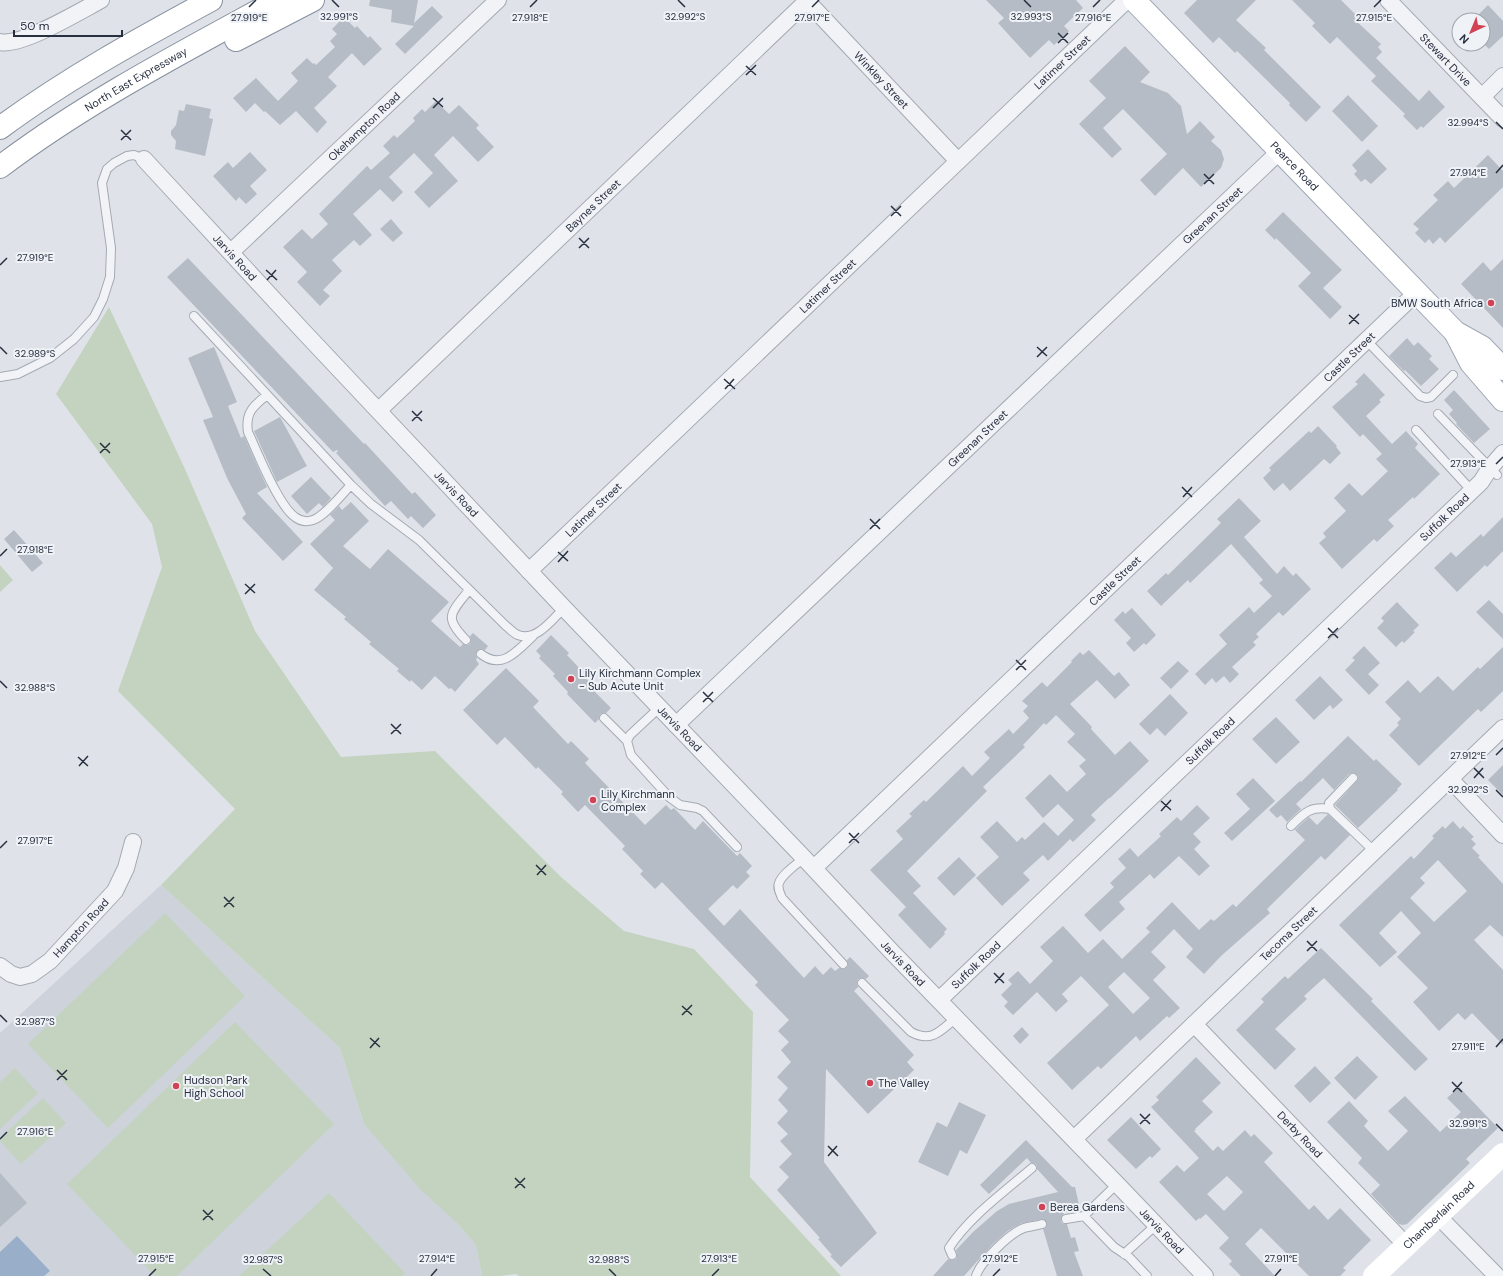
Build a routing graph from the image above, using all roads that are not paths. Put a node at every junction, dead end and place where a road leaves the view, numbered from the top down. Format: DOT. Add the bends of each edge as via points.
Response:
graph roads {
  1 [pos="101,0"];
  2 [pos="180,0"];
  3 [pos="211,0"];
  4 [pos="278,0"];
  5 [pos="313,0"];
  6 [pos="498,0"];
  7 [pos="1127,0"];
  8 [pos="1134,0"];
  9 [pos="1388,0"];
  10 [pos="806,1"];
  11 [pos="0,42"];
  12 [pos="107,58"];
  13 [pos="1503,76"];
  14 [pos="122,86"];
  15 [pos="1482,97"];
  16 [pos="1503,119"];
  17 [pos="0,128"];
  18 [pos="1279,152"];
  19 [pos="144,159"];
  20 [pos="958,161"];
  21 [pos="0,167"];
  22 [pos="231,252"];
  23 [pos="1416,293"];
  24 [pos="194,316"];
  25 [pos="1455,332"];
  26 [pos="1367,341"];
  27 [pos="1503,369"];
  28 [pos="1453,375"];
  29 [pos="0,377"];
  30 [pos="267,395"];
  31 [pos="1503,400"];
  32 [pos="378,410"];
  33 [pos="1438,414"];
  34 [pos="1416,430"];
  35 [pos="1503,453"];
  36 [pos="1497,471"];
  37 [pos="351,485"];
  38 [pos="1476,487"];
  39 [pos="529,571"];
  40 [pos="470,590"];
  41 [pos="564,608"];
  42 [pos="535,634"];
  43 [pos="466,640"];
  44 [pos="481,654"];
  45 [pos="659,708"];
  46 [pos="604,718"];
  47 [pos="676,725"];
  48 [pos="1503,728"];
  49 [pos="627,741"];
  50 [pos="1353,778"];
  51 [pos="1450,779"];
  52 [pos="1330,809"];
  53 [pos="1291,826"];
  54 [pos="1503,835"];
  55 [pos="133,842"];
  56 [pos="737,847"];
  57 [pos="1375,852"];
  58 [pos="809,863"];
  59 [pos="843,964"];
  60 [pos="0,966"];
  61 [pos="862,983"];
  62 [pos="939,1000"];
  63 [pos="956,1018"];
  64 [pos="1194,1024"];
  65 [pos="1074,1139"];
  66 [pos="1503,1154"];
  67 [pos="1032,1168"];
  68 [pos="1118,1184"];
  69 [pos="1084,1216"];
  70 [pos="1438,1216"];
  71 [pos="1066,1219"];
  72 [pos="1042,1224"];
  73 [pos="1156,1225"];
  74 [pos="1406,1245"];
  75 [pos="1124,1254"];
  76 [pos="952,1255"];
  77 [pos="973,1274"];
  78 [pos="1379,1274"];
  79 [pos="1147,1276"];
  80 [pos="1205,1276"];
  81 [pos="1497,1276"];
  1 -- 11 [label="street" via="26,39 11,43"];
  2 -- 12 [label="main road" via="161,11"];
  3 -- 12 [label="main road"];
  4 -- 14 [label="main road, North East Expressway"];
  5 -- 14 [label="main road" via="193,62"];
  6 -- 22 [label="street, Okehampton Road"];
  7 -- 20 [label="street, Latimer Street"];
  8 -- 18 [label="main road, Pearce Road"];
  9 -- 15 [label="street, Stewart Drive"];
  10 -- 20 [label="street, Winkley Street"];
  10 -- 32 [label="street, Baynes Street"];
  12 -- 17 [label="main road" via="37,100"];
  13 -- 15 [label="street"];
  14 -- 21 [label="main road, North East Expressway" via="60,124"];
  15 -- 16 [label="street, Stewart Drive"];
  18 -- 23 [label="main road, Pearce Road"];
  18 -- 47 [label="street, Greenan Street"];
  19 -- 22 [label="street, Jarvis Road"];
  19 -- 29 [label="lane" via="134,155 114,163 107,169 102,183 111,248 110,277 94,317 74,339 50,358 18,374"];
  20 -- 39 [label="street, Latimer Street"];
  22 -- 32 [label="street, Jarvis Road"];
  23 -- 25 [label="main road, Pearce Road"];
  23 -- 26 [label="street, Castle Street"];
  24 -- 30 [label="lane"];
  25 -- 27 [label="main road, Pearce Road" via="1482,347"];
  25 -- 31 [label="main road, Pearce Road" via="1471,363"];
  26 -- 28 [label="lane" via="1420,396 1431,397"];
  26 -- 58 [label="street, Castle Street"];
  30 -- 37 [label="lane"];
  30 -- 37 [label="lane" via="253,407 246,423 248,432 287,509 296,518 314,520"];
  32 -- 39 [label="street, Jarvis Road"];
  33 -- 36 [label="lane"];
  34 -- 38 [label="lane"];
  35 -- 36 [label="street, Suffolk Road"];
  36 -- 38 [label="street, Suffolk Road"];
  37 -- 40 [label="lane" via="371,504 419,540"];
  38 -- 62 [label="street, Suffolk Road"];
  39 -- 41 [label="street, Jarvis Road"];
  40 -- 42 [label="lane" via="516,634 526,637"];
  40 -- 43 [label="lane" via="451,617 452,624"];
  41 -- 42 [label="lane"];
  41 -- 45 [label="street, Jarvis Road"];
  42 -- 44 [label="lane" via="512,655 502,660 490,660"];
  45 -- 47 [label="street, Jarvis Road"];
  45 -- 49 [label="lane" via="630,735"];
  46 -- 49 [label="lane"];
  47 -- 58 [label="street, Jarvis Road"];
  48 -- 51 [label="street, Tecoma Street"];
  49 -- 56 [label="lane" via="631,755 669,797 680,805 703,811"];
  50 -- 52 [label="lane" via="1329,803"];
  51 -- 54 [label="street"];
  51 -- 57 [label="street, Tecoma Street"];
  52 -- 53 [label="lane" via="1311,809"];
  52 -- 57 [label="lane"];
  55 -- 60 [label="street, Hampton Road" via="126,868 115,891 50,961 32,974 20,977 10,974"];
  57 -- 64 [label="street, Tecoma Street"];
  58 -- 59 [label="lane" via="788,871 779,882 779,890 782,898"];
  58 -- 62 [label="street, Jarvis Road"];
  61 -- 63 [label="lane" via="918,1036 926,1038 936,1034"];
  62 -- 63 [label="street, Jarvis Road"];
  63 -- 65 [label="street, Jarvis Road"];
  64 -- 65 [label="street, Tecoma Street"];
  64 -- 74 [label="street, Derby Road"];
  65 -- 68 [label="street, Jarvis Road"];
  66 -- 70 [label="main road, Chamberlain Road"];
  67 -- 76 [label="lane" via="955,1237 949,1248"];
  68 -- 69 [label="lane"];
  68 -- 73 [label="street, Jarvis Road"];
  69 -- 71 [label="lane"];
  69 -- 75 [label="lane"];
  70 -- 74 [label="main road, Chamberlain Road"];
  70 -- 81 [label="street"];
  72 -- 77 [label="lane" via="1023,1228 1011,1236 997,1247"];
  73 -- 75 [label="lane"];
  73 -- 80 [label="street, Jarvis Road"];
  74 -- 78 [label="main road, Chamberlain Road"];
  75 -- 79 [label="lane"];
}
